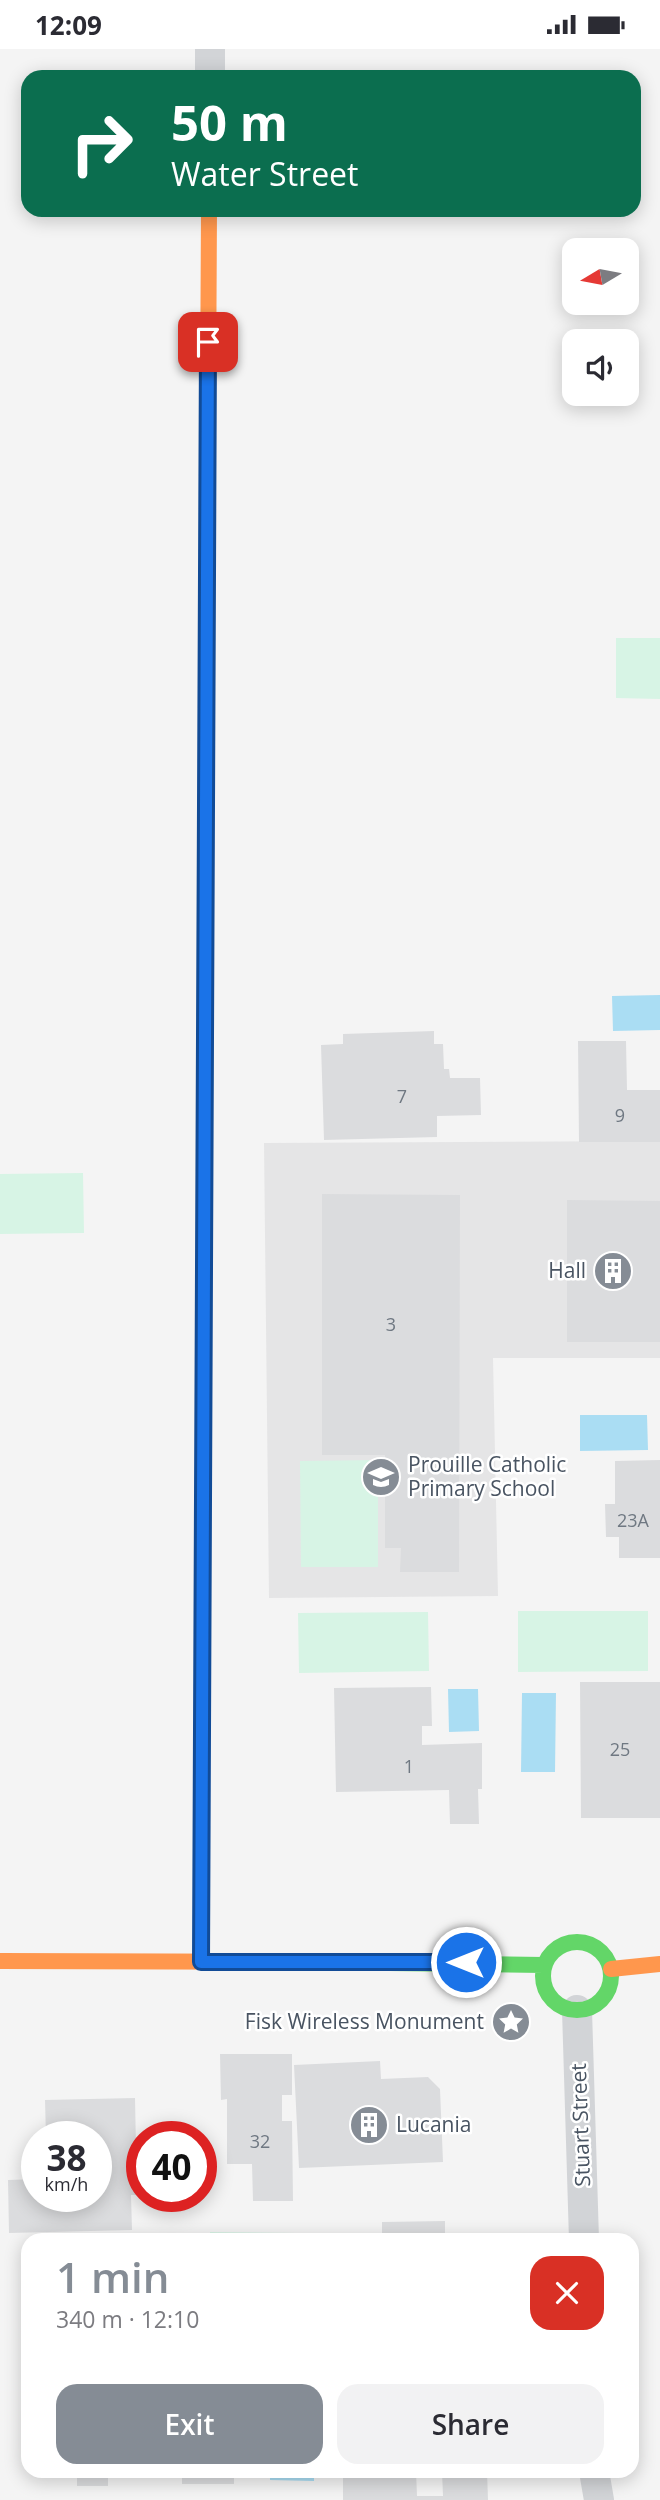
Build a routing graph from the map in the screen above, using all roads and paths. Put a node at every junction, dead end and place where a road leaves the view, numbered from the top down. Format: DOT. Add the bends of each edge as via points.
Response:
graph roads {
  1 [pos="210,49"];
  2 [pos="210,70"];
  3 [pos="209,217"];
  4 [pos="0,1962"];
  5 [pos="201,1962"];
  6 [pos="660,1963"];
  7 [pos="544,1965"];
  8 [pos="611,1969"];
  9 [pos="577,2010"];
  10 [pos="584,2233"];
  11 [pos="595,2478"];
  12 [pos="599,2500"];
  1 -- 2 [label="street"];
  3 -- 5 [label="street"];
  4 -- 5 [label="street"];
  5 -- 7 [label="street"];
  6 -- 8 [label="street"];
  7 -- 8 [label="street" via="552,1952 579,1941 605,1956"];
  7 -- 9 [label="street" via="546,1990 554,2001"];
  8 -- 9 [label="street" via="607,1993 589,2008"];
  9 -- 10 [label="street, Stuart Street"];
  11 -- 12 [label="street"];
}
